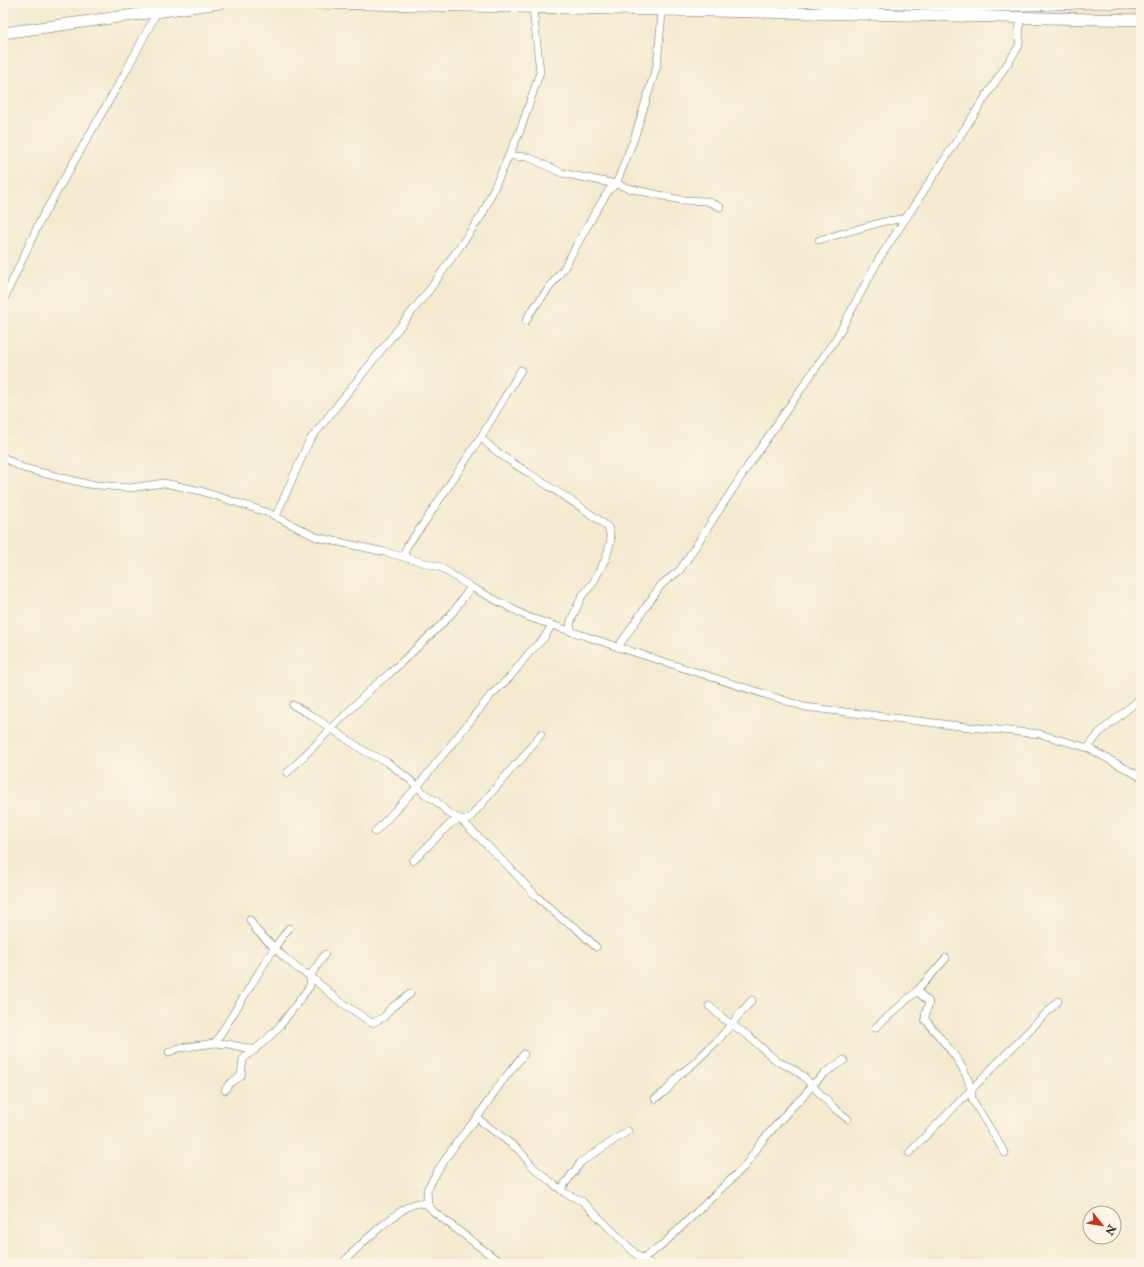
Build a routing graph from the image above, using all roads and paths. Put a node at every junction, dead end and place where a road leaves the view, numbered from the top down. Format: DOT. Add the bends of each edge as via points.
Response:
graph roads {
  1 [pos="220,3"];
  2 [pos="317,3"];
  3 [pos="808,3"];
  4 [pos="897,4"];
  5 [pos="1069,4"];
  6 [pos="1141,6"];
  7 [pos="663,7"];
  8 [pos="533,8"];
  9 [pos="157,12"];
  10 [pos="1020,18"];
  11 [pos="1141,20"];
  12 [pos="3,32"];
  13 [pos="512,156"];
  14 [pos="616,184"];
  15 [pos="720,207"];
  16 [pos="907,217"];
  17 [pos="819,240"];
  18 [pos="3,301"];
  19 [pos="526,321"];
  20 [pos="521,370"];
  21 [pos="480,436"];
  22 [pos="3,458"];
  23 [pos="276,516"];
  24 [pos="403,557"];
  25 [pos="471,587"];
  26 [pos="552,625"];
  27 [pos="572,632"];
  28 [pos="618,648"];
  29 [pos="1141,698"];
  30 [pos="293,705"];
  31 [pos="332,729"];
  32 [pos="541,734"];
  33 [pos="1088,748"];
  34 [pos="287,773"];
  35 [pos="1141,777"];
  36 [pos="417,787"];
  37 [pos="460,819"];
  38 [pos="375,832"];
  39 [pos="413,861"];
  40 [pos="250,920"];
  41 [pos="289,928"];
  42 [pos="596,947"];
  43 [pos="274,948"];
  44 [pos="325,954"];
  45 [pos="946,958"];
  46 [pos="310,976"];
  47 [pos="917,991"];
  48 [pos="410,994"];
  49 [pos="752,1000"];
  50 [pos="1058,1001"];
  51 [pos="710,1006"];
  52 [pos="731,1024"];
  53 [pos="875,1028"];
  54 [pos="216,1043"];
  55 [pos="255,1050"];
  56 [pos="169,1052"];
  57 [pos="524,1054"];
  58 [pos="844,1060"];
  59 [pos="812,1085"];
  60 [pos="972,1089"];
  61 [pos="225,1090"];
  62 [pos="655,1100"];
  63 [pos="477,1118"];
  64 [pos="848,1119"];
  65 [pos="628,1131"];
  66 [pos="909,1153"];
  67 [pos="1006,1153"];
  68 [pos="560,1189"];
  69 [pos="428,1205"];
  70 [pos="639,1262"];
  71 [pos="342,1264"];
  72 [pos="506,1264"];
  73 [pos="652,1264"];
  1 -- 9 [label="highway"];
  2 -- 8 [label="highway"];
  3 -- 4 [label="street"];
  4 -- 5 [label="street" via="969,8"];
  5 -- 6 [label="street"];
  7 -- 8 [label="highway"];
  7 -- 10 [label="highway"];
  7 -- 14 [label="street" via="657,65 634,139"];
  8 -- 23 [label="street" via="540,72 520,130 482,215 430,289 309,441"];
  9 -- 12 [label="highway"];
  9 -- 18 [label="street" via="41,219"];
  10 -- 11 [label="highway"];
  10 -- 16 [label="street" via="1019,46"];
  13 -- 14 [label="street" via="528,157 562,173"];
  14 -- 15 [label="street" via="681,200 707,201"];
  14 -- 19 [label="street" via="609,190 564,268"];
  16 -- 17 [label="street"];
  16 -- 28 [label="street" via="879,259 837,337 680,570 661,585"];
  20 -- 21 [label="street"];
  21 -- 24 [label="street" via="407,546"];
  21 -- 27 [label="street" via="484,442 509,460 608,527 611,540 606,558 593,583 582,596 570,624"];
  22 -- 23 [label="street" via="23,468 87,484 130,488 164,483 201,491"];
  23 -- 24 [label="street" via="316,537"];
  24 -- 25 [label="street" via="440,567"];
  25 -- 26 [label="street" via="528,617"];
  25 -- 31 [label="street" via="442,624 373,687"];
  26 -- 27 [label="street"];
  26 -- 36 [label="street" via="510,677 491,694"];
  27 -- 28 [label="street"];
  28 -- 33 [label="street" via="806,707 1040,734"];
  29 -- 33 [label="street" via="1099,733"];
  30 -- 31 [label="street"];
  31 -- 34 [label="street"];
  31 -- 36 [label="street" via="366,752 387,762"];
  32 -- 37 [label="street" via="469,819"];
  33 -- 35 [label="street"];
  36 -- 37 [label="street" via="448,813"];
  36 -- 38 [label="street"];
  37 -- 39 [label="street" via="450,824"];
  37 -- 42 [label="street" via="536,896"];
  40 -- 43 [label="street"];
  41 -- 43 [label="street"];
  43 -- 46 [label="street"];
  43 -- 54 [label="street"];
  44 -- 46 [label="street"];
  45 -- 47 [label="street"];
  46 -- 48 [label="street" via="338,1000 372,1023 384,1018 391,1008"];
  46 -- 55 [label="street" via="310,986 280,1026"];
  47 -- 53 [label="street"];
  47 -- 60 [label="street" via="929,1002 925,1019 965,1072"];
  49 -- 52 [label="street"];
  50 -- 60 [label="street"];
  51 -- 52 [label="street"];
  52 -- 59 [label="street" via="778,1062 792,1068"];
  52 -- 62 [label="street" via="718,1040 678,1075 666,1091"];
  54 -- 55 [label="street"];
  54 -- 56 [label="street" via="179,1048"];
  55 -- 61 [label="street" via="243,1059 241,1076"];
  57 -- 63 [label="street"];
  58 -- 59 [label="street" via="825,1072"];
  59 -- 64 [label="street"];
  59 -- 70 [label="street" via="770,1132 745,1166 660,1247"];
  60 -- 66 [label="street"];
  60 -- 67 [label="street" via="972,1099"];
  63 -- 68 [label="street" via="519,1150"];
  63 -- 69 [label="street" via="457,1142 427,1190"];
  65 -- 68 [label="street" via="581,1162"];
  68 -- 70 [label="street" via="582,1201"];
  69 -- 71 [label="street" via="418,1203 397,1213"];
  69 -- 72 [label="street" via="493,1257"];
  70 -- 73 [label="street"];
}
